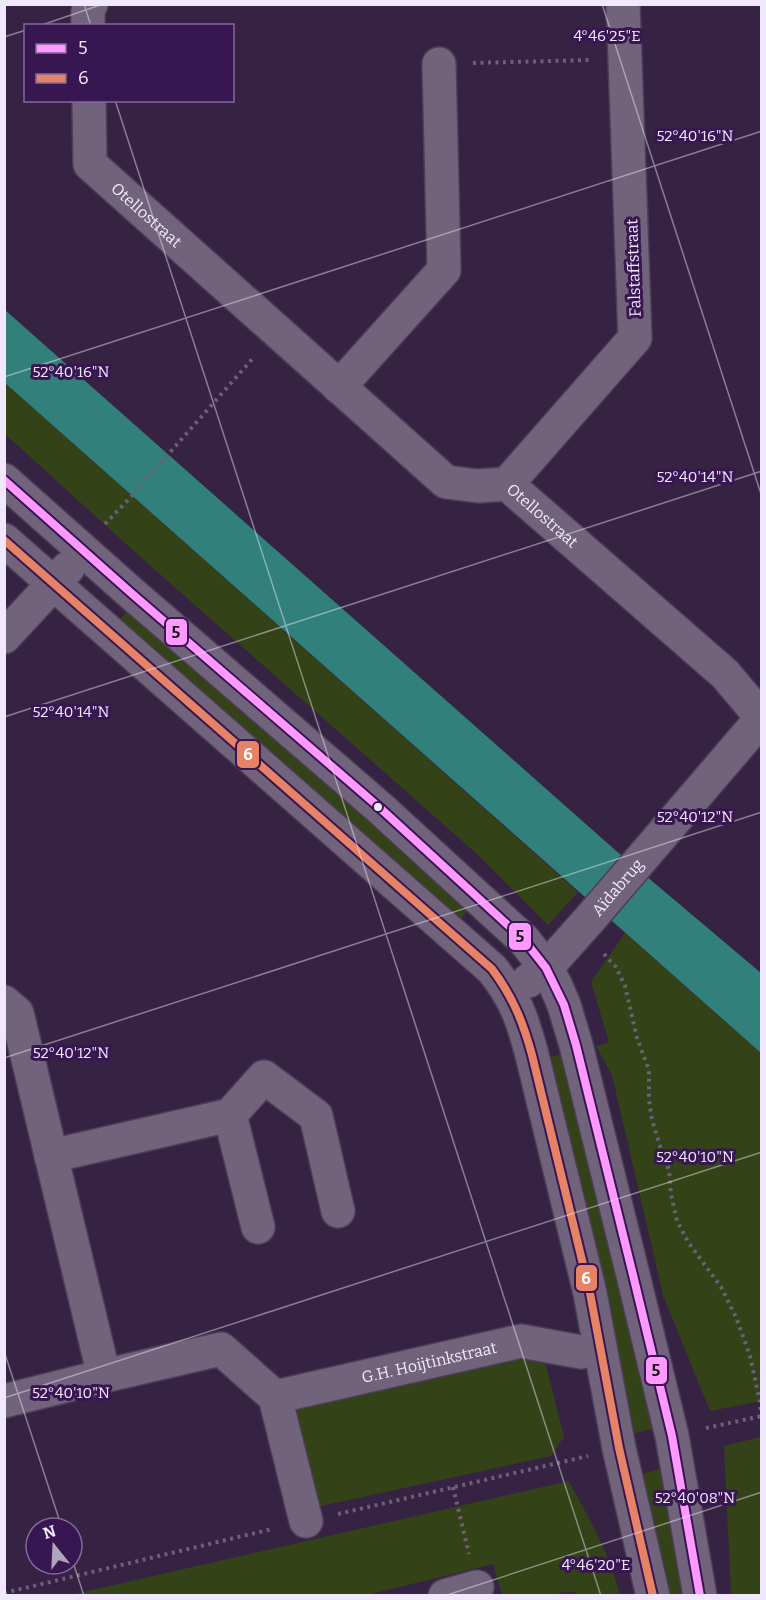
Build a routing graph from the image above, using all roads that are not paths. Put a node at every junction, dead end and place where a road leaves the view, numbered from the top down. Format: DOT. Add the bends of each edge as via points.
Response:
graph roads {
  1 [pos="91,4"];
  2 [pos="623,4"];
  3 [pos="88,24"];
  4 [pos="439,64"];
  5 [pos="89,102"];
  6 [pos="339,387"];
  7 [pos="4,480"];
  8 [pos="507,484"];
  9 [pos="4,540"];
  10 [pos="84,551"];
  11 [pos="54,583"];
  12 [pos="4,637"];
  13 [pos="762,718"];
  14 [pos="546,968"];
  15 [pos="511,994"];
  16 [pos="4,1002"];
  17 [pos="230,1116"];
  18 [pos="51,1156"];
  19 [pos="338,1211"];
  20 [pos="258,1227"];
  21 [pos="581,1352"];
  22 [pos="104,1376"];
  23 [pos="275,1397"];
  24 [pos="4,1401"];
  25 [pos="306,1521"];
  26 [pos="477,1587"];
  27 [pos="445,1596"];
  28 [pos="653,1596"];
  29 [pos="700,1596"];
  1 -- 3 [label="street"];
  2 -- 8 [label="street, Falstaffstraat" via="635,338"];
  4 -- 6 [label="street" via="444,270"];
  5 -- 6 [label="street, Otellostraat" via="90,164"];
  6 -- 8 [label="street, Otellostraat" via="446,482"];
  7 -- 10 [label="street"];
  8 -- 13 [label="street, Otellostraat" via="725,674"];
  9 -- 11 [label="street"];
  10 -- 11 [label="street"];
  10 -- 14 [label="street" via="380,808 524,940"];
  11 -- 12 [label="street"];
  11 -- 15 [label="street" via="492,969"];
  13 -- 14 [label="street, Aïdabrug"];
  14 -- 15 [label="street, Aïdabrug"];
  14 -- 29 [label="street" via="564,1005 576,1045 633,1275 672,1436"];
  15 -- 28 [label="street" via="532,1055 590,1293 619,1448"];
  16 -- 18 [label="street" via="17,1013"];
  17 -- 18 [label="street"];
  17 -- 19 [label="street" via="264,1077 316,1116"];
  17 -- 20 [label="street"];
  18 -- 22 [label="street"];
  21 -- 23 [label="street, G.H. Hoijtinkstraat" via="521,1341"];
  22 -- 23 [label="street" via="221,1349"];
  22 -- 24 [label="street"];
  23 -- 25 [label="street"];
  26 -- 27 [label="street"];
}
